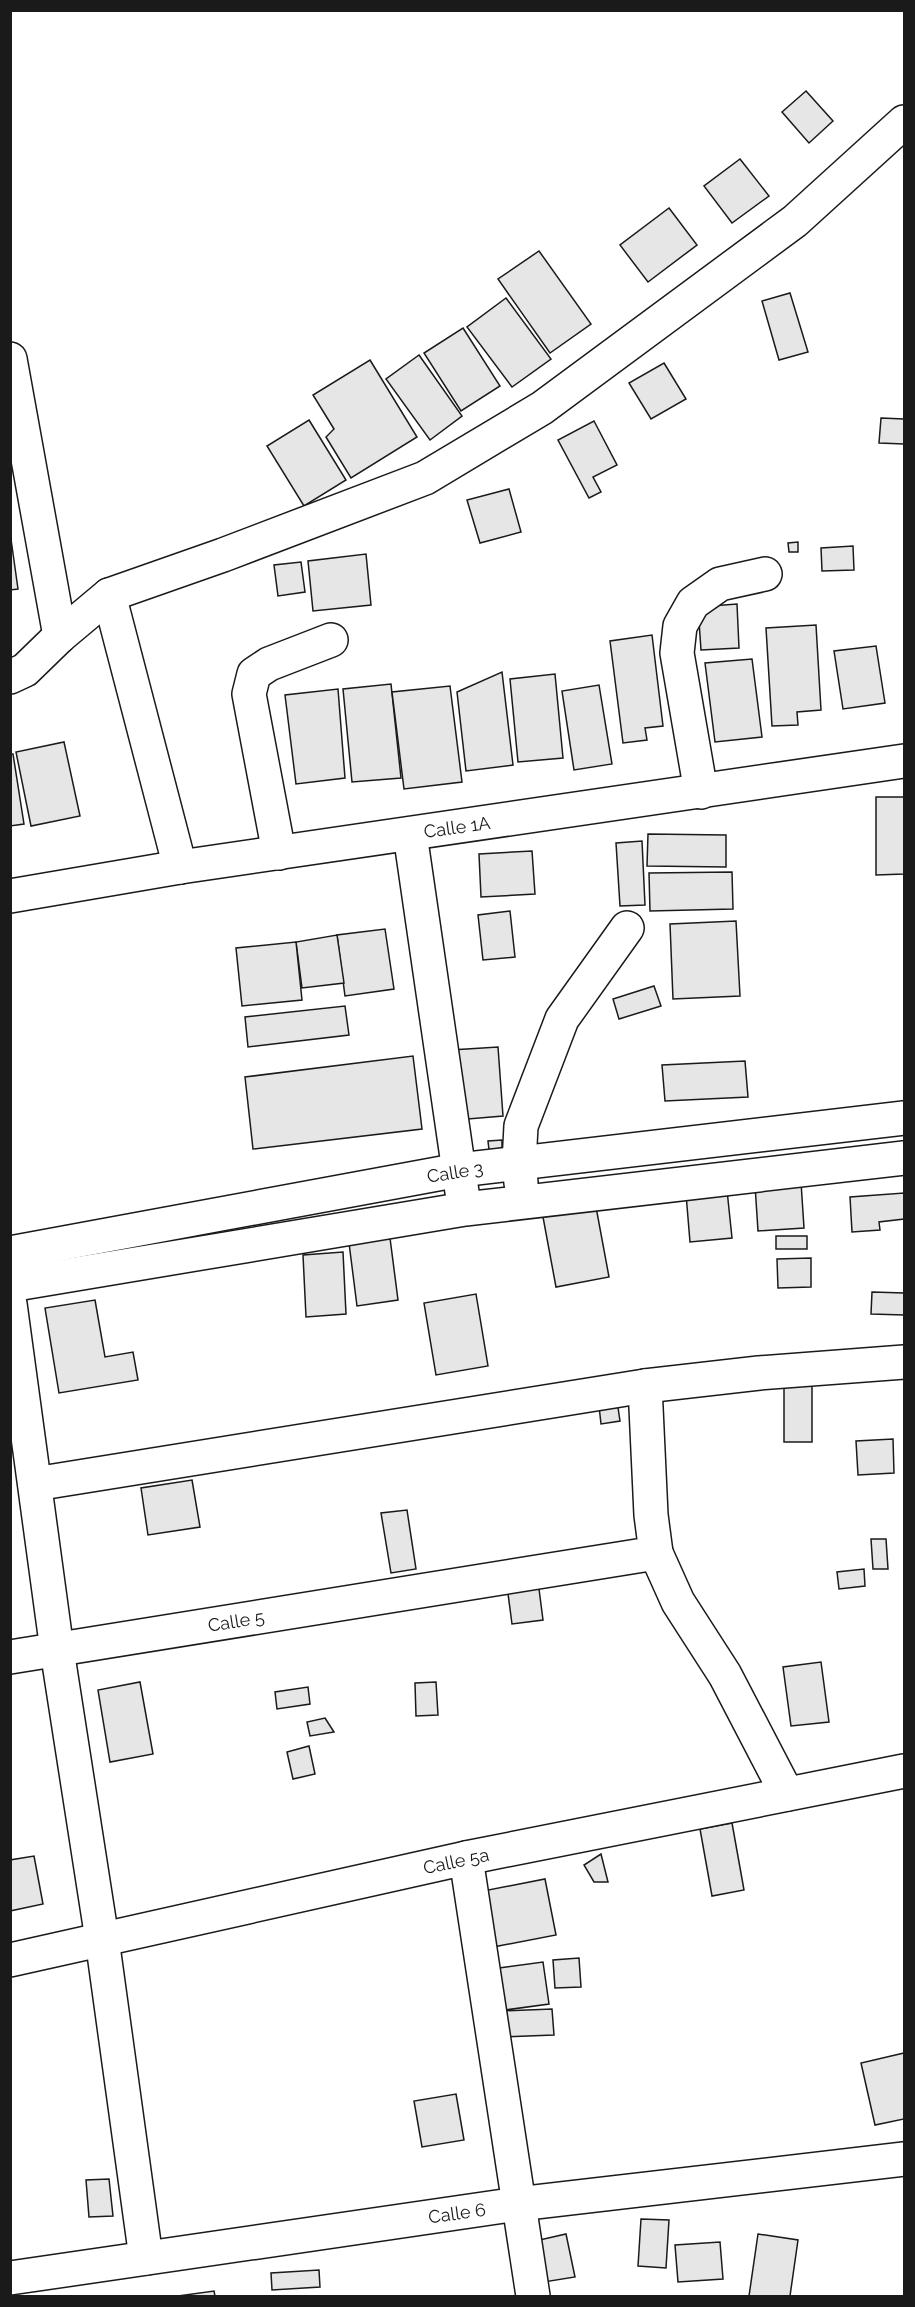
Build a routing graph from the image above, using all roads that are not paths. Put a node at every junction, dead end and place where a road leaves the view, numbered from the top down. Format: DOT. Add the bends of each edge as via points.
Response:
graph roads {
  1 [pos="904,122"];
  2 [pos="10,359"];
  3 [pos="765,573"];
  4 [pos="109,595"];
  5 [pos="60,636"];
  6 [pos="331,640"];
  7 [pos="10,677"];
  8 [pos="904,760"];
  9 [pos="701,792"];
  10 [pos="410,834"];
  11 [pos="279,853"];
  12 [pos="180,867"];
  13 [pos="10,896"];
  14 [pos="627,928"];
  15 [pos="904,1118"];
  16 [pos="904,1158"];
  17 [pos="519,1163"];
  18 [pos="459,1170"];
  19 [pos="523,1203"];
  20 [pos="465,1209"];
  21 [pos="10,1254"];
  22 [pos="10,1285"];
  23 [pos="10,1304"];
  24 [pos="904,1362"];
  25 [pos="645,1386"];
  26 [pos="35,1484"];
  27 [pos="657,1553"];
  28 [pos="57,1650"];
  29 [pos="10,1657"];
  30 [pos="904,1771"];
  31 [pos="787,1794"];
  32 [pos="466,1858"];
  33 [pos="102,1940"];
  34 [pos="10,1960"];
  35 [pos="904,2159"];
  36 [pos="518,2204"];
  37 [pos="146,2258"];
  38 [pos="10,2278"];
  39 [pos="533,2296"];
  1 -- 4 [label="street" via="795,220 542,408 425,478"];
  2 -- 5 [label="street"];
  3 -- 9 [label="street" via="720,584 693,603 680,626 677,653"];
  4 -- 5 [label="street"];
  4 -- 12 [label="street"];
  5 -- 7 [label="street" via="26,670"];
  6 -- 11 [label="street" via="268,664 254,674 249,694"];
  8 -- 9 [label="street, Calle 1A"];
  9 -- 10 [label="street, Calle 1A"];
  10 -- 11 [label="street, Calle 1A"];
  10 -- 18 [label="street"];
  11 -- 12 [label="street, Calle 1A"];
  12 -- 13 [label="street, Calle 1A"];
  14 -- 17 [label="street" via="562,1019 521,1126"];
  15 -- 17 [label="street, Calle 3"];
  16 -- 19 [label="street, Calle 3"];
  17 -- 18 [label="street, Calle 3"];
  17 -- 19 [label="street"];
  18 -- 20 [label="street"];
  18 -- 21 [label="street, Calle 3"];
  19 -- 20 [label="street, Calle 3"];
  20 -- 22 [label="street, Calle 3"];
  23 -- 26 [label="street"];
  24 -- 25 [label="street"];
  25 -- 26 [label="street"];
  25 -- 27 [label="street" via="651,1515"];
  26 -- 28 [label="street"];
  27 -- 28 [label="street, Calle 5"];
  27 -- 31 [label="street" via="678,1602 724,1675"];
  28 -- 29 [label="street, Calle 5"];
  28 -- 33 [label="street"];
  30 -- 31 [label="street, Calle 5a"];
  31 -- 32 [label="street, Calle 5a"];
  32 -- 33 [label="street, Calle 5a"];
  32 -- 36 [label="street"];
  33 -- 34 [label="street, Calle 5a"];
  33 -- 37 [label="street"];
  35 -- 36 [label="street, Calle 6"];
  36 -- 37 [label="street, Calle 6"];
  36 -- 39 [label="street"];
  37 -- 38 [label="street, Calle 6"];
}
